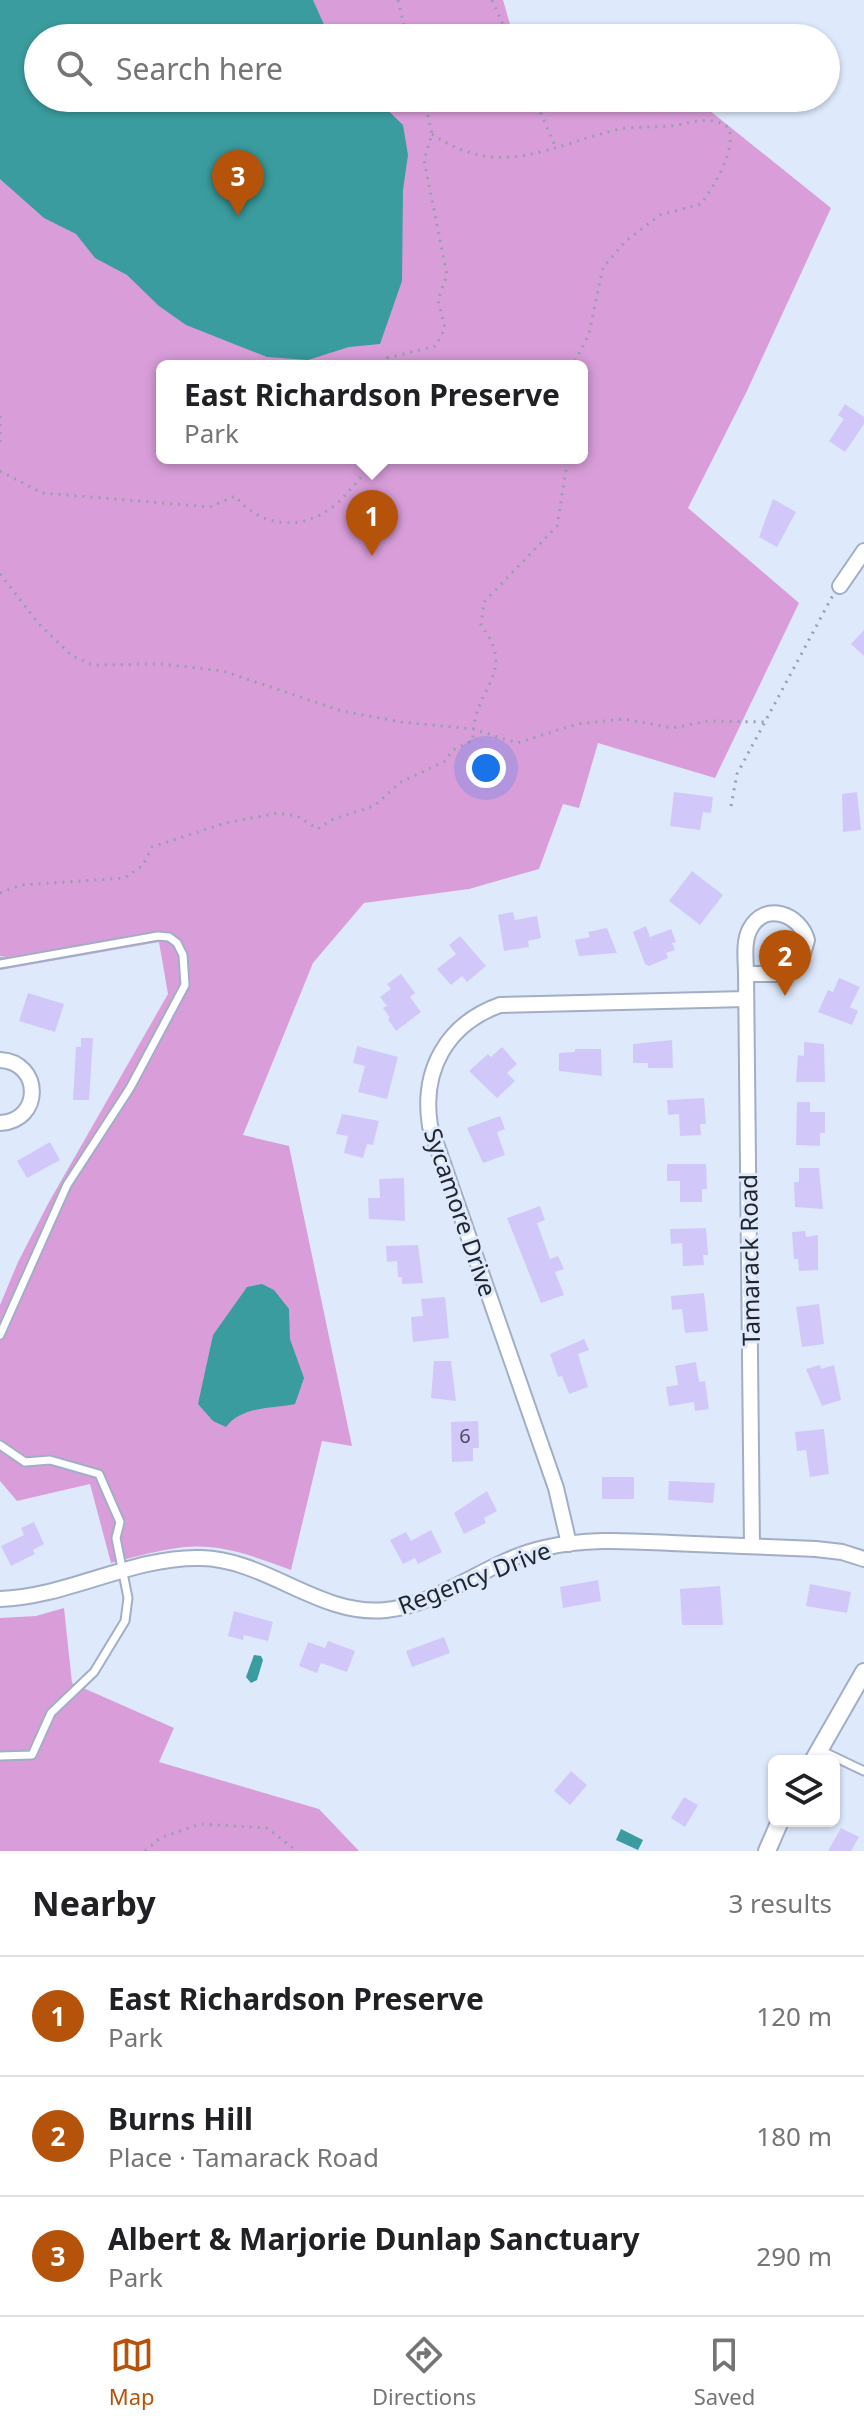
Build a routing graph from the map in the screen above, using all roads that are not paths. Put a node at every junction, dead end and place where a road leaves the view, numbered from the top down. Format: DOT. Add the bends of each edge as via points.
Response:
graph roads {
  1 [pos="864,551"];
  2 [pos="840,586"];
  3 [pos="0,964"];
  4 [pos="746,974"];
  5 [pos="746,999"];
  6 [pos="0,1060"];
  7 [pos="0,1123"];
  8 [pos="0,1335"];
  9 [pos="0,1445"];
  10 [pos="569,1544"];
  11 [pos="752,1546"];
  12 [pos="864,1559"];
  13 [pos="123,1572"];
  14 [pos="0,1599"];
  15 [pos="864,1672"];
  16 [pos="816,1755"];
  17 [pos="0,1756"];
  18 [pos="840,1763"];
  19 [pos="864,1771"];
  20 [pos="777,1827"];
  21 [pos="767,1851"];
  1 -- 2 [label="street"];
  3 -- 8 [label="lane" via="158,936 177,943 185,973 180,997 130,1088 67,1185"];
  4 -- 4 [label="street, Tamarack Road" via="746,942 753,925 776,913 799,923 807,940 800,964 784,974"];
  4 -- 5 [label="street, Tamarack Road"];
  5 -- 10 [label="street, Sycamore Drive" via="500,1005 474,1016 453,1034 432,1070 430,1126 553,1478"];
  5 -- 11 [label="street, Tamarack Road"];
  6 -- 7 [label="street" via="20,1065 33,1088 24,1113"];
  9 -- 13 [label="lane" via="25,1462 50,1460 99,1474 120,1522 116,1538"];
  10 -- 11 [label="street, Regency Drive"];
  10 -- 13 [label="street, Regency Drive" via="522,1554 387,1610 351,1608 213,1558 171,1560"];
  11 -- 12 [label="street, Regency Drive" via="830,1550"];
  13 -- 14 [label="street, Regency Drive"];
  13 -- 17 [label="lane" via="125,1621 94,1672 51,1713 32,1755"];
  15 -- 16 [label="street"];
  18 -- 19 [label="lane"];
  20 -- 21 [label="street"];
}
